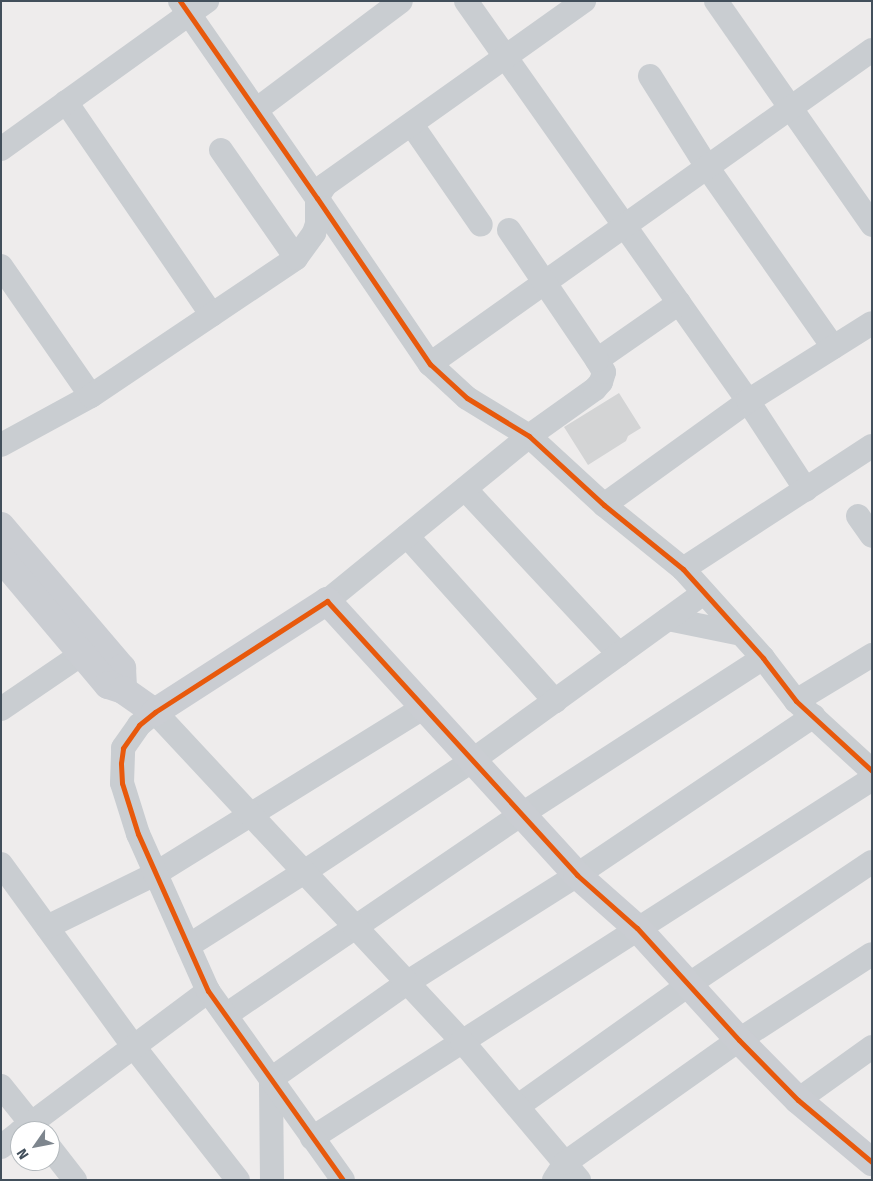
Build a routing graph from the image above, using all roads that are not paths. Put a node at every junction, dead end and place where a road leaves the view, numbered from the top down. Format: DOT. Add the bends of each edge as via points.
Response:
graph roads {
  1 [pos="401,1"];
  2 [pos="466,1"];
  3 [pos="584,1"];
  4 [pos="716,1"];
  5 [pos="192,5"];
  6 [pos="872,50"];
  7 [pos="506,58"];
  8 [pos="650,76"];
  9 [pos="66,102"];
  10 [pos="791,108"];
  11 [pos="256,110"];
  12 [pos="412,125"];
  13 [pos="1,149"];
  14 [pos="221,150"];
  15 [pos="707,167"];
  16 [pos="317,198"];
  17 [pos="868,210"];
  18 [pos="481,225"];
  19 [pos="625,227"];
  20 [pos="509,230"];
  21 [pos="296,258"];
  22 [pos="1,266"];
  23 [pos="546,282"];
  24 [pos="679,303"];
  25 [pos="212,314"];
  26 [pos="872,323"];
  27 [pos="833,347"];
  28 [pos="597,360"];
  29 [pos="430,364"];
  30 [pos="90,396"];
  31 [pos="748,402"];
  32 [pos="529,436"];
  33 [pos="1,445"];
  34 [pos="872,446"];
  35 [pos="465,489"];
  36 [pos="806,490"];
  37 [pos="604,505"];
  38 [pos="858,516"];
  39 [pos="1,526"];
  40 [pos="407,536"];
  41 [pos="872,536"];
  42 [pos="1,558"];
  43 [pos="683,569"];
  44 [pos="704,593"];
  45 [pos="327,601"];
  46 [pos="668,619"];
  47 [pos="741,634"];
  48 [pos="82,654"];
  49 [pos="619,654"];
  50 [pos="872,655"];
  51 [pos="763,658"];
  52 [pos="123,690"];
  53 [pos="555,701"];
  54 [pos="796,701"];
  55 [pos="424,707"];
  56 [pos="1,709"];
  57 [pos="155,712"];
  58 [pos="814,716"];
  59 [pos="473,760"];
  60 [pos="872,771"];
  61 [pos="872,778"];
  62 [pos="522,814"];
  63 [pos="251,815"];
  64 [pos="872,862"];
  65 [pos="1,864"];
  66 [pos="304,872"];
  67 [pos="155,874"];
  68 [pos="577,875"];
  69 [pos="47,926"];
  70 [pos="356,927"];
  71 [pos="637,928"];
  72 [pos="188,946"];
  73 [pos="872,954"];
  74 [pos="408,982"];
  75 [pos="688,985"];
  76 [pos="208,991"];
  77 [pos="226,1016"];
  78 [pos="739,1040"];
  79 [pos="462,1041"];
  80 [pos="134,1047"];
  81 [pos="872,1047"];
  82 [pos="271,1079"];
  83 [pos="1,1086"];
  84 [pos="798,1100"];
  85 [pos="518,1106"];
  86 [pos="22,1121"];
  87 [pos="37,1121"];
  88 [pos="312,1138"];
  89 [pos="868,1152"];
  90 [pos="60,1161"];
  91 [pos="566,1174"];
  92 [pos="75,1180"];
  93 [pos="238,1180"];
  94 [pos="272,1180"];
  95 [pos="343,1180"];
  1 -- 11 [label="street"];
  2 -- 7 [label="street"];
  3 -- 7 [label="street"];
  4 -- 10 [label="street"];
  5 -- 9 [label="street"];
  5 -- 11 [label="street"];
  6 -- 10 [label="street"];
  7 -- 12 [label="street"];
  7 -- 19 [label="street"];
  8 -- 15 [label="street"];
  9 -- 13 [label="street"];
  9 -- 25 [label="street"];
  10 -- 15 [label="street"];
  10 -- 17 [label="street"];
  11 -- 16 [label="street"];
  12 -- 16 [label="street" via="335,176"];
  12 -- 18 [label="street"];
  14 -- 21 [label="street"];
  15 -- 19 [label="street"];
  15 -- 27 [label="street"];
  16 -- 21 [label="street" via="314,233"];
  16 -- 29 [label="street"];
  19 -- 23 [label="street"];
  19 -- 24 [label="street"];
  20 -- 23 [label="street"];
  21 -- 25 [label="street"];
  22 -- 30 [label="street"];
  23 -- 28 [label="street"];
  23 -- 29 [label="street"];
  24 -- 28 [label="street"];
  24 -- 31 [label="street"];
  25 -- 30 [label="street"];
  26 -- 27 [label="street"];
  27 -- 31 [label="street"];
  28 -- 32 [label="street" via="604,372 595,389"];
  29 -- 32 [label="street" via="467,398"];
  30 -- 33 [label="street"];
  31 -- 36 [label="street"];
  31 -- 37 [label="street"];
  32 -- 35 [label="street"];
  32 -- 37 [label="street"];
  34 -- 36 [label="street"];
  35 -- 40 [label="street"];
  35 -- 49 [label="street"];
  36 -- 43 [label="street"];
  37 -- 43 [label="street"];
  38 -- 41 [label="street"];
  39 -- 52 [label="street" via="122,668"];
  40 -- 45 [label="street"];
  40 -- 53 [label="street"];
  42 -- 48 [label="street"];
  43 -- 44 [label="street"];
  44 -- 46 [label="street"];
  44 -- 47 [label="street"];
  45 -- 55 [label="street"];
  45 -- 57 [label="street"];
  46 -- 47 [label="street"];
  46 -- 49 [label="street"];
  47 -- 51 [label="street"];
  48 -- 52 [label="street" via="108,685"];
  48 -- 56 [label="street"];
  49 -- 53 [label="street"];
  50 -- 54 [label="street"];
  51 -- 54 [label="street"];
  51 -- 62 [label="street"];
  52 -- 57 [label="street"];
  53 -- 59 [label="street"];
  54 -- 58 [label="street"];
  55 -- 59 [label="street"];
  55 -- 63 [label="street"];
  57 -- 63 [label="street"];
  57 -- 67 [label="street" via="139,725 123,748 121,763 122,783"];
  58 -- 60 [label="street"];
  58 -- 68 [label="street"];
  59 -- 62 [label="street"];
  59 -- 66 [label="street"];
  61 -- 71 [label="street"];
  62 -- 68 [label="street"];
  62 -- 70 [label="street"];
  63 -- 66 [label="street"];
  63 -- 67 [label="street"];
  64 -- 75 [label="street"];
  65 -- 69 [label="street"];
  66 -- 70 [label="street"];
  66 -- 72 [label="street"];
  67 -- 69 [label="street"];
  67 -- 72 [label="street"];
  68 -- 71 [label="street"];
  68 -- 74 [label="street"];
  69 -- 80 [label="street"];
  70 -- 74 [label="street"];
  70 -- 77 [label="street"];
  71 -- 75 [label="street"];
  71 -- 79 [label="street"];
  72 -- 76 [label="street"];
  73 -- 78 [label="street"];
  74 -- 79 [label="street"];
  74 -- 82 [label="street"];
  75 -- 78 [label="street"];
  75 -- 85 [label="street"];
  76 -- 77 [label="street"];
  76 -- 80 [label="street"];
  77 -- 82 [label="street"];
  78 -- 84 [label="street"];
  78 -- 91 [label="street"];
  79 -- 85 [label="street"];
  79 -- 88 [label="street"];
  80 -- 87 [label="street"];
  80 -- 93 [label="street"];
  81 -- 84 [label="street"];
  82 -- 88 [label="street"];
  82 -- 94 [label="street"];
  83 -- 86 [label="street"];
  84 -- 89 [label="street"];
  85 -- 91 [label="street"];
  88 -- 95 [label="street"];
  90 -- 92 [label="street"];
}
